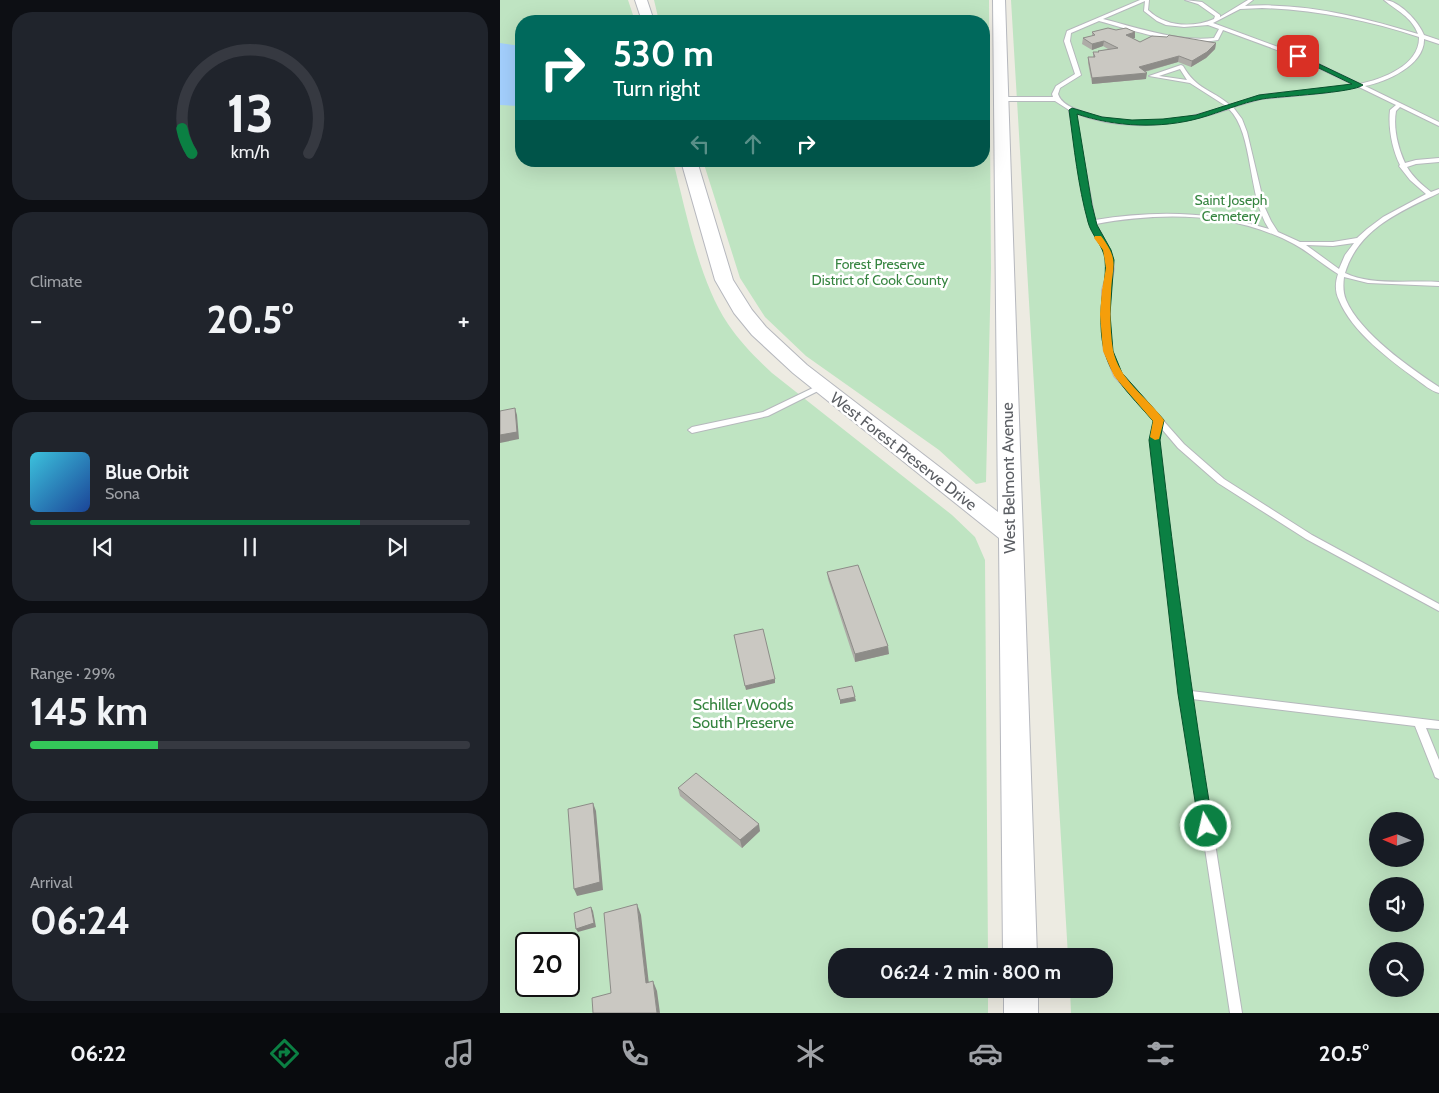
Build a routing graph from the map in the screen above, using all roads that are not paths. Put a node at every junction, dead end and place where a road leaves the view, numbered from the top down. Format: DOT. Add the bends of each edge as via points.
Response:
graph roads {
  1 [pos="641,0"];
  2 [pos="999,0"];
  3 [pos="1146,0"];
  4 [pos="1187,0"];
  5 [pos="1251,0"];
  6 [pos="1386,0"];
  7 [pos="1239,8"];
  8 [pos="646,15"];
  9 [pos="1100,20"];
  10 [pos="1216,20"];
  11 [pos="1208,23"];
  12 [pos="1222,28"];
  13 [pos="1439,32"];
  14 [pos="1423,36"];
  15 [pos="1439,42"];
  16 [pos="1189,82"];
  17 [pos="1360,85"];
  18 [pos="1056,96"];
  19 [pos="1000,97"];
  20 [pos="1400,105"];
  21 [pos="1230,106"];
  22 [pos="1072,110"];
  23 [pos="1439,124"];
  24 [pos="1439,160"];
  25 [pos="1402,166"];
  26 [pos="691,167"];
  27 [pos="1439,191"];
  28 [pos="1431,195"];
  29 [pos="1092,223"];
  30 [pos="1275,232"];
  31 [pos="1359,240"];
  32 [pos="1295,241"];
  33 [pos="1342,274"];
  34 [pos="1439,284"];
  35 [pos="822,387"];
  36 [pos="1439,391"];
  37 [pos="1158,420"];
  38 [pos="692,430"];
  39 [pos="1010,534"];
  40 [pos="1439,608"];
  41 [pos="1185,694"];
  42 [pos="1419,723"];
  43 [pos="1439,725"];
  44 [pos="1439,774"];
  45 [pos="1020,948"];
  46 [pos="1021,998"];
  47 [pos="1021,1013"];
  48 [pos="1236,1013"];
  1 -- 8 [label="main road"];
  2 -- 19 [label="main road, West Belmont Avenue"];
  3 -- 9 [label="lane"];
  3 -- 11 [label="lane" via="1146,10 1158,20 1175,24"];
  4 -- 10 [label="lane" via="1210,8 1218,16"];
  5 -- 7 [label="lane"];
  6 -- 14 [label="lane" via="1406,14"];
  7 -- 10 [label="lane"];
  7 -- 14 [label="lane" via="1298,8"];
  9 -- 12 [label="lane" via="1185,39 1216,40"];
  9 -- 18 [label="lane" via="1069,32 1067,41 1078,75 1058,87"];
  10 -- 11 [label="lane"];
  11 -- 12 [label="lane"];
  12 -- 17 [label="lane" via="1277,47"];
  13 -- 14 [label="lane"];
  14 -- 15 [label="lane"];
  14 -- 17 [label="lane" via="1416,56 1406,67 1388,77"];
  16 -- 16 [label="lane" via="1181,67 1152,76 1170,78"];
  16 -- 21 [label="lane"];
  17 -- 20 [label="lane"];
  17 -- 21 [label="lane" via="1259,98"];
  18 -- 19 [label="lane"];
  18 -- 22 [label="lane"];
  19 -- 39 [label="main road, West Belmont Avenue"];
  20 -- 23 [label="lane"];
  20 -- 25 [label="lane" via="1393,110 1392,117"];
  21 -- 22 [label="lane" via="1197,117 1148,122 1101,120"];
  21 -- 30 [label="lane" via="1239,118 1248,141 1262,211"];
  22 -- 29 [label="lane"];
  24 -- 25 [label="lane"];
  25 -- 28 [label="lane" via="1413,182"];
  26 -- 35 [label="main road, West Forest Preserve Drive" via="724,280 734,298 759,332"];
  27 -- 28 [label="lane"];
  28 -- 31 [label="lane" via="1382,220"];
  29 -- 30 [label="lane" via="1116,218 1173,216 1232,221"];
  29 -- 37 [label="lane" via="1110,260 1106,334 1112,364"];
  30 -- 32 [label="lane"];
  31 -- 32 [label="lane" via="1333,244"];
  31 -- 33 [label="lane" via="1349,254"];
  32 -- 33 [label="lane"];
  33 -- 34 [label="lane" via="1357,279"];
  33 -- 36 [label="lane" via="1340,295 1359,325 1396,359"];
  35 -- 38 [label="lane" via="765,414"];
  35 -- 39 [label="main road, West Forest Preserve Drive"];
  37 -- 40 [label="lane" via="1202,465 1246,498 1358,565"];
  37 -- 41 [label="lane" via="1155,440"];
  39 -- 45 [label="main road, West Belmont Avenue"];
  41 -- 42 [label="lane"];
  41 -- 48 [label="lane"];
  42 -- 43 [label="lane"];
  42 -- 44 [label="lane"];
  46 -- 47 [label="main road"];
}
